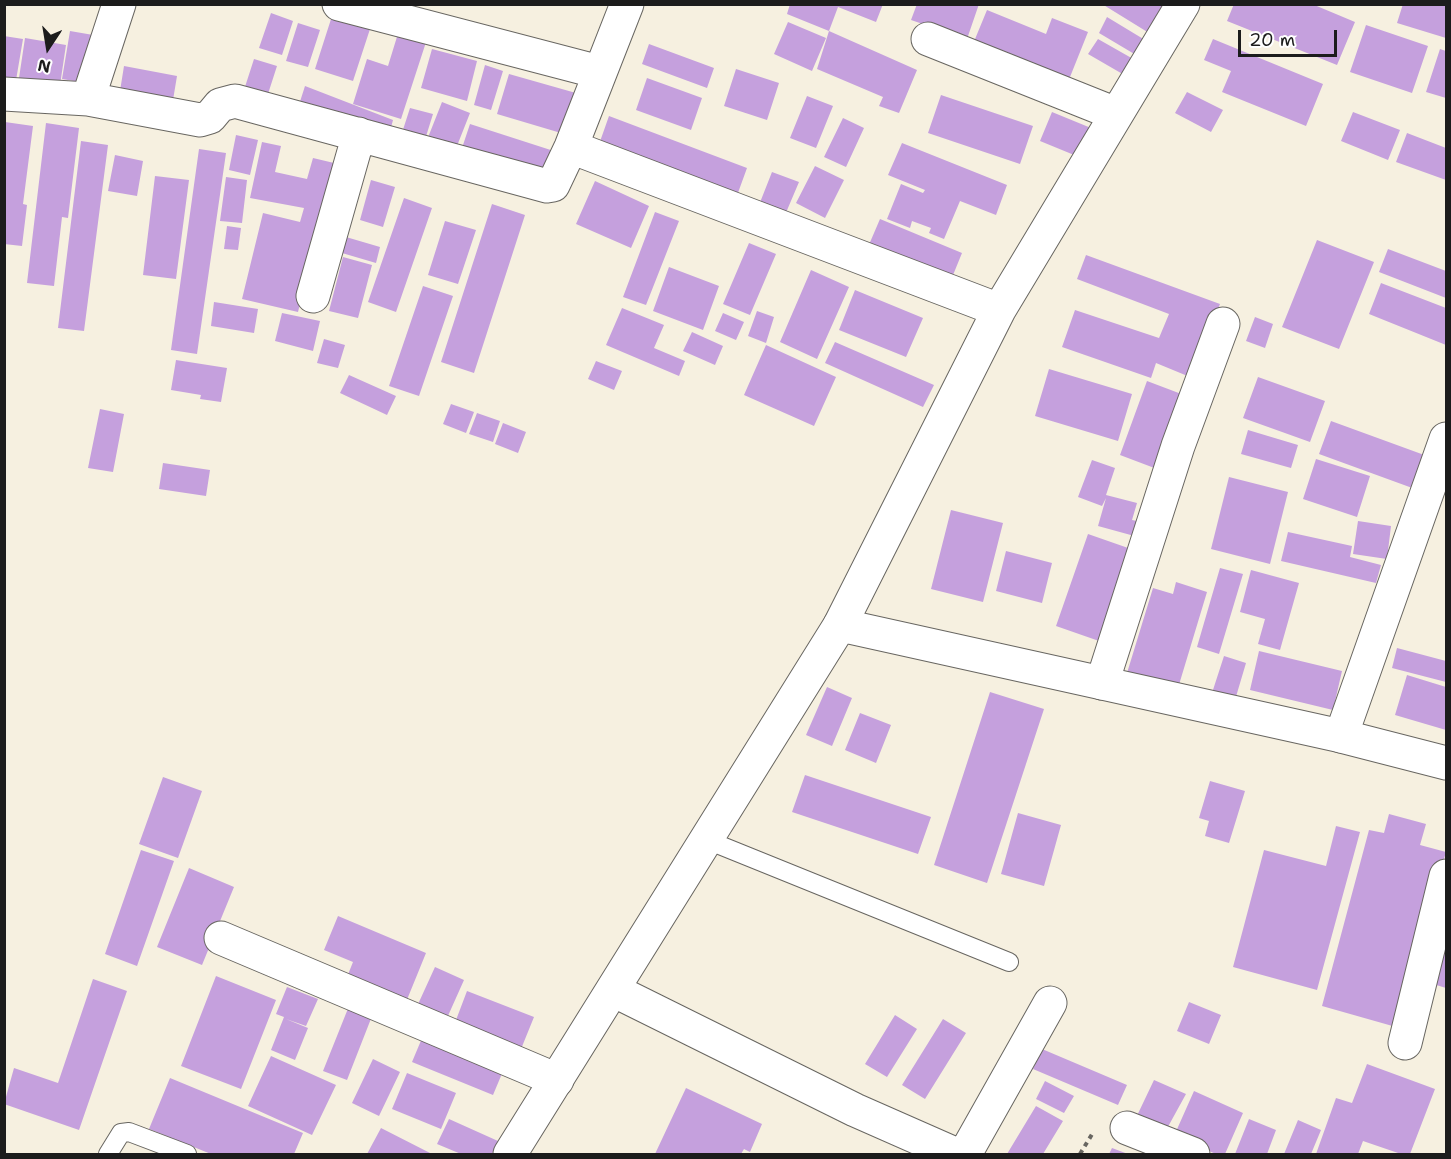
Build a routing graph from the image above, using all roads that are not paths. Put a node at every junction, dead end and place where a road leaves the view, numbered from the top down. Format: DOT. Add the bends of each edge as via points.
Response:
graph roads {
  1 [pos="119,4"];
  2 [pos="339,4"];
  3 [pos="627,4"];
  4 [pos="1183,4"];
  5 [pos="928,39"];
  6 [pos="599,72"];
  7 [pos="4,94"];
  8 [pos="88,99"];
  9 [pos="1116,114"];
  10 [pos="359,134"];
  11 [pos="571,147"];
  12 [pos="313,296"];
  13 [pos="999,310"];
  14 [pos="1223,324"];
  15 [pos="1446,439"];
  16 [pos="840,625"];
  17 [pos="1102,683"];
  18 [pos="1341,736"];
  19 [pos="1446,763"];
  20 [pos="707,840"];
  21 [pos="1446,876"];
  22 [pos="221,938"];
  23 [pos="1009,962"];
  24 [pos="613,990"];
  25 [pos="1050,1003"];
  26 [pos="1405,1043"];
  27 [pos="557,1080"];
  28 [pos="1127,1128"];
  29 [pos="108,1155"];
  30 [pos="187,1155"];
  31 [pos="510,1155"];
  32 [pos="955,1155"];
  33 [pos="965,1155"];
  34 [pos="1193,1155"];
  1 -- 8 [label="street"];
  2 -- 6 [label="street"];
  3 -- 6 [label="street"];
  4 -- 9 [label="street"];
  5 -- 9 [label="street"];
  6 -- 11 [label="street"];
  7 -- 8 [label="street"];
  8 -- 10 [label="street" via="200,120 210,117 220,105 235,101"];
  9 -- 13 [label="street"];
  10 -- 11 [label="street" via="547,186 553,184"];
  10 -- 12 [label="street"];
  11 -- 13 [label="street"];
  13 -- 16 [label="street"];
  14 -- 17 [label="street" via="1178,446"];
  15 -- 18 [label="street"];
  16 -- 17 [label="street"];
  16 -- 20 [label="street"];
  17 -- 18 [label="street"];
  18 -- 19 [label="street"];
  20 -- 23 [label="lane"];
  20 -- 24 [label="street"];
  21 -- 26 [label="street"];
  22 -- 27 [label="street"];
  24 -- 27 [label="street"];
  24 -- 32 [label="street"];
  25 -- 33 [label="street"];
  27 -- 31 [label="street"];
  28 -- 34 [label="street"];
  29 -- 30 [label="lane" via="121,1133 129,1131"];
}
